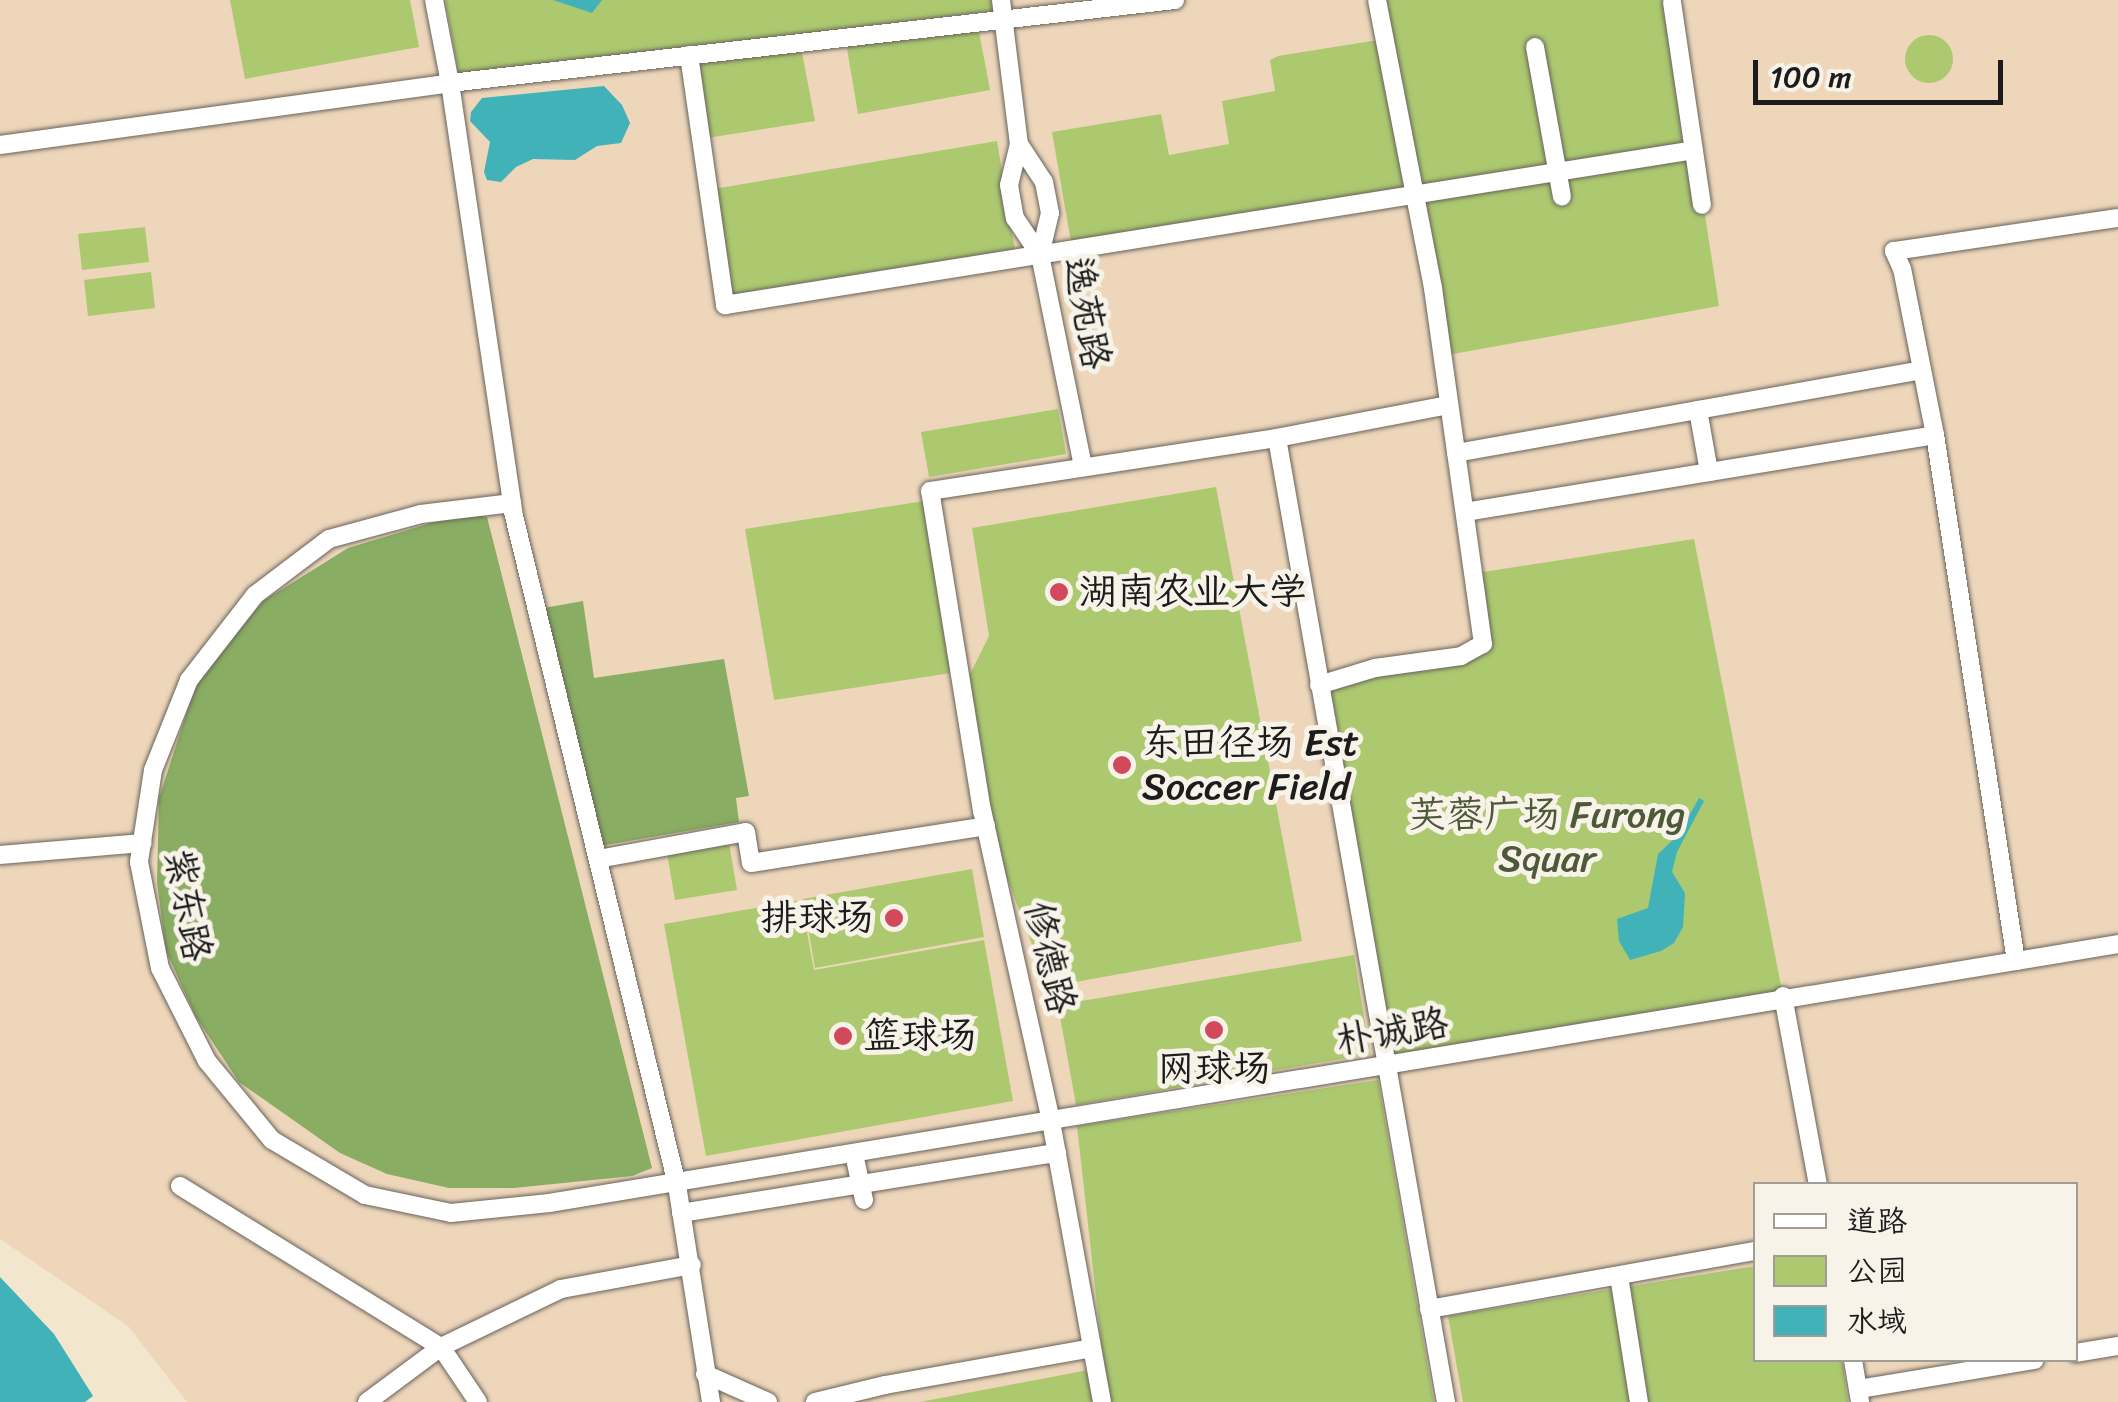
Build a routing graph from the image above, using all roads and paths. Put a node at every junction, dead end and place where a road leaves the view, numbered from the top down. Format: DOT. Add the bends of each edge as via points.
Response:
graph roads {
  1 [pos="434,0"];
  2 [pos="1175,0"];
  3 [pos="1377,0"];
  4 [pos="1672,2"];
  5 [pos="1002,9"];
  6 [pos="1535,47"];
  7 [pos="689,56"];
  8 [pos="450,84"];
  9 [pos="1018,144"];
  10 [pos="0,145"];
  11 [pos="1694,150"];
  12 [pos="1557,172"];
  13 [pos="1562,196"];
  14 [pos="1414,197"];
  15 [pos="1702,205"];
  16 [pos="2118,218"];
  17 [pos="2118,227"];
  18 [pos="1040,255"];
  19 [pos="1922,370"];
  20 [pos="1448,405"];
  21 [pos="1698,410"];
  22 [pos="1935,435"];
  23 [pos="1277,438"];
  24 [pos="1456,453"];
  25 [pos="1083,466"];
  26 [pos="1709,472"];
  27 [pos="512,503"];
  28 [pos="1464,512"];
  29 [pos="1319,685"];
  30 [pos="984,818"];
  31 [pos="142,843"];
  32 [pos="0,855"];
  33 [pos="598,859"];
  34 [pos="2118,944"];
  35 [pos="2016,960"];
  36 [pos="1784,996"];
  37 [pos="1386,1067"];
  38 [pos="1051,1121"];
  39 [pos="1058,1153"];
  40 [pos="854,1154"];
  41 [pos="1818,1182"];
  42 [pos="677,1184"];
  43 [pos="180,1186"];
  44 [pos="862,1192"];
  45 [pos="681,1213"];
  46 [pos="1753,1253"];
  47 [pos="692,1265"];
  48 [pos="1620,1276"];
  49 [pos="1428,1309"];
  50 [pos="2118,1346"];
  51 [pos="442,1347"];
  52 [pos="1092,1348"];
  53 [pos="2078,1353"];
  54 [pos="1853,1362"];
  55 [pos="2025,1362"];
  56 [pos="705,1374"];
  57 [pos="1859,1396"];
  58 [pos="367,1402"];
  59 [pos="478,1402"];
  60 [pos="711,1402"];
  61 [pos="768,1402"];
  62 [pos="815,1402"];
  63 [pos="1102,1402"];
  64 [pos="1446,1402"];
  65 [pos="1638,1402"];
  1 -- 8 [label="street"];
  2 -- 5 [label="street"];
  3 -- 14 [label="street"];
  4 -- 11 [label="street"];
  5 -- 7 [label="street"];
  5 -- 9 [label="street, 逸苑路"];
  6 -- 12 [label="street"];
  7 -- 8 [label="street"];
  7 -- 18 [label="street" via="725,305"];
  8 -- 10 [label="street"];
  8 -- 27 [label="street"];
  9 -- 18 [label="street" via="1009,185 1014,218"];
  9 -- 18 [label="street, 逸苑路" via="1044,182 1050,213"];
  11 -- 12 [label="street"];
  11 -- 15 [label="street"];
  12 -- 13 [label="street"];
  12 -- 14 [label="street"];
  14 -- 18 [label="street"];
  14 -- 20 [label="street"];
  16 -- 17 [label="street"];
  16 -- 19 [label="street" via="1894,252"];
  18 -- 25 [label="street, 逸苑路"];
  19 -- 21 [label="street"];
  19 -- 22 [label="street"];
  20 -- 23 [label="street"];
  20 -- 24 [label="street"];
  21 -- 24 [label="street"];
  21 -- 26 [label="street"];
  22 -- 26 [label="street"];
  22 -- 35 [label="street"];
  23 -- 25 [label="street"];
  23 -- 29 [label="street"];
  24 -- 28 [label="street"];
  25 -- 30 [label="street, 修德路" via="930,491"];
  26 -- 28 [label="street"];
  27 -- 31 [label="street, 紫东路" via="421,514 329,539 255,595 189,680 154,770"];
  27 -- 33 [label="street"];
  28 -- 29 [label="street" via="1483,644 1461,656 1375,668"];
  29 -- 37 [label="street"];
  30 -- 33 [label="street" via="751,864 746,832"];
  30 -- 38 [label="street, 修德路"];
  31 -- 32 [label="street"];
  31 -- 42 [label="street, 紫东路" via="139,862 160,968 208,1060 272,1140 365,1195 451,1213"];
  33 -- 42 [label="street"];
  34 -- 35 [label="street, 朴诚路"];
  35 -- 36 [label="street, 朴诚路"];
  36 -- 37 [label="street, 朴诚路"];
  36 -- 41 [label="street"];
  37 -- 38 [label="street, 朴诚路"];
  37 -- 49 [label="street"];
  38 -- 39 [label="street, 修德路"];
  38 -- 40 [label="street, 朴诚路"];
  39 -- 44 [label="street"];
  39 -- 52 [label="street, 修德路"];
  40 -- 42 [label="street, 朴诚路"];
  40 -- 44 [label="street"];
  42 -- 45 [label="street"];
  43 -- 51 [label="street"];
  44 -- 45 [label="street"];
  45 -- 47 [label="street"];
  46 -- 48 [label="street"];
  47 -- 51 [label="street" via="561,1289"];
  47 -- 56 [label="street"];
  48 -- 49 [label="street"];
  48 -- 65 [label="street"];
  49 -- 64 [label="street"];
  50 -- 53 [label="street"];
  51 -- 58 [label="street"];
  51 -- 59 [label="street"];
  52 -- 62 [label="street"];
  52 -- 63 [label="street, 修德路"];
  54 -- 57 [label="street"];
  55 -- 57 [label="street"];
  56 -- 60 [label="street"];
  56 -- 61 [label="street"];
}
